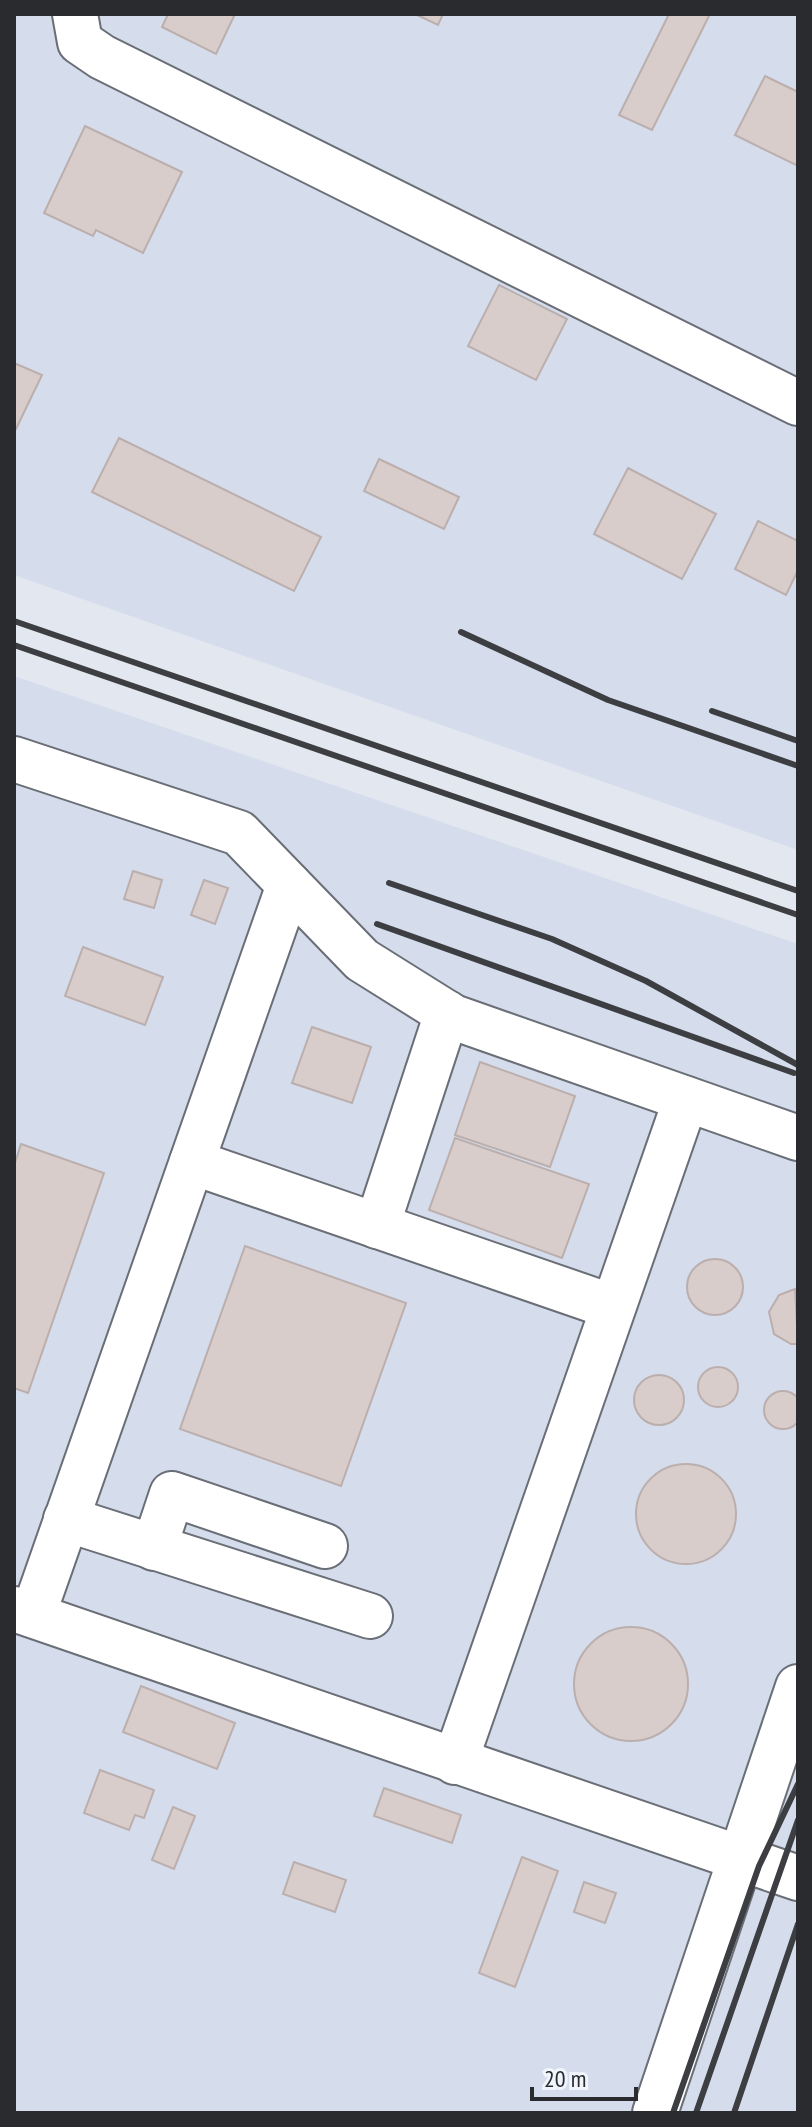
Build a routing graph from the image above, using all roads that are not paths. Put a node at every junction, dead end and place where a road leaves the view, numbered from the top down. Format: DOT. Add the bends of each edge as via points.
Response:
graph roads {
  1 [pos="75,14"];
  2 [pos="798,403"];
  3 [pos="14,759"];
  4 [pos="289,885"];
  5 [pos="447,1013"];
  6 [pos="686,1099"];
  7 [pos="798,1138"];
  8 [pos="192,1162"];
  9 [pos="377,1226"];
  10 [pos="613,1307"];
  11 [pos="66,1519"];
  12 [pos="325,1546"];
  13 [pos="154,1548"];
  14 [pos="24,1612"];
  15 [pos="370,1616"];
  16 [pos="798,1687"];
  17 [pos="455,1762"];
  18 [pos="740,1860"];
  19 [pos="798,1878"];
  20 [pos="655,2113"];
  1 -- 2 [label="lane" via="80,42 102,57"];
  3 -- 4 [label="lane" via="239,833"];
  4 -- 5 [label="lane" via="362,960"];
  4 -- 8 [label="lane"];
  5 -- 6 [label="lane"];
  5 -- 9 [label="lane"];
  6 -- 7 [label="lane"];
  6 -- 10 [label="lane"];
  8 -- 9 [label="lane"];
  8 -- 11 [label="lane"];
  9 -- 10 [label="lane"];
  10 -- 17 [label="lane"];
  11 -- 13 [label="lane"];
  11 -- 14 [label="lane"];
  12 -- 13 [label="lane" via="172,1494"];
  13 -- 15 [label="lane"];
  14 -- 17 [label="lane"];
  16 -- 18 [label="lane"];
  17 -- 18 [label="lane"];
  18 -- 19 [label="lane"];
  18 -- 20 [label="lane"];
}
